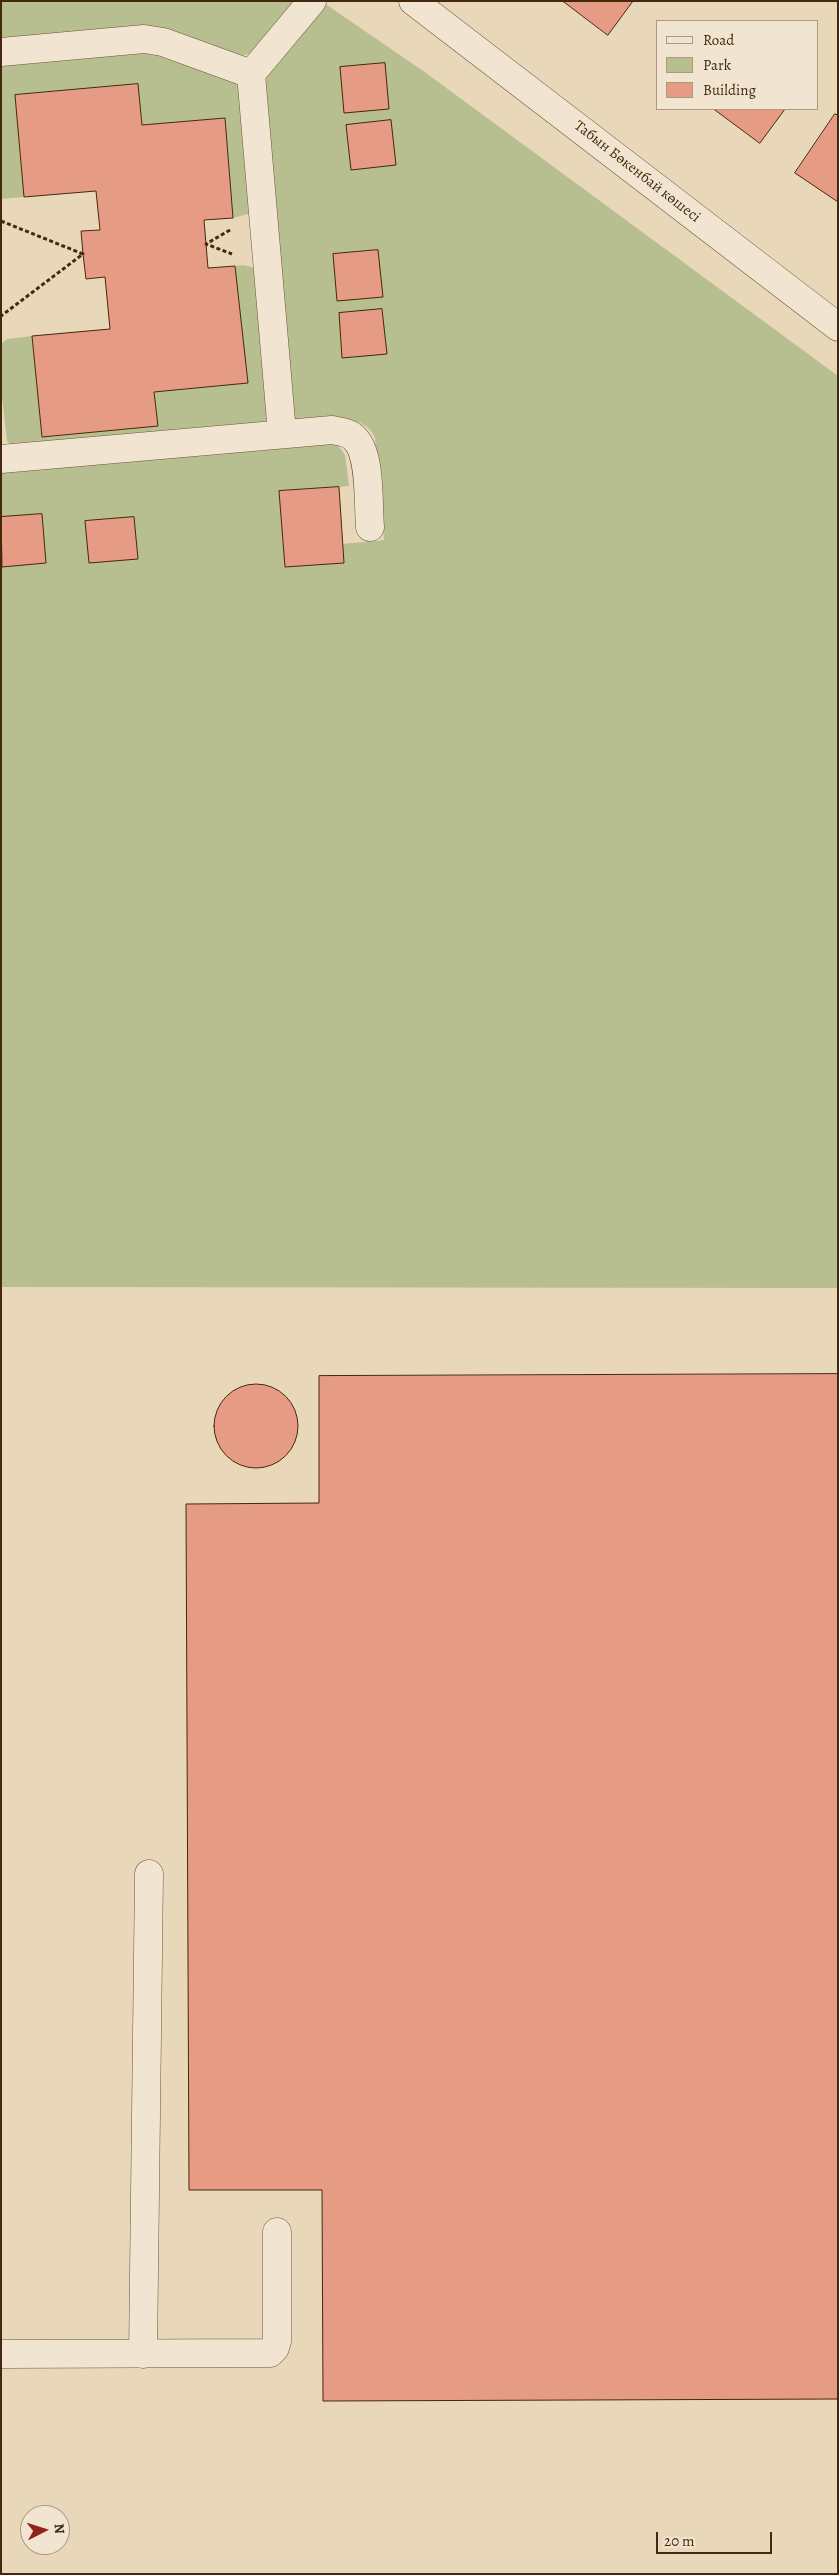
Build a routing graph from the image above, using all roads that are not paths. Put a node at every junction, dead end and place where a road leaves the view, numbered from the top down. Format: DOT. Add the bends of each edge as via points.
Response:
graph roads {
  1 [pos="312,1"];
  2 [pos="413,1"];
  3 [pos="442,9"];
  4 [pos="1,52"];
  5 [pos="251,74"];
  6 [pos="838,327"];
  7 [pos="282,433"];
  8 [pos="1,459"];
  9 [pos="370,527"];
  10 [pos="149,1874"];
  11 [pos="277,2232"];
  12 [pos="1,2354"];
  13 [pos="143,2354"];
  1 -- 5 [label="street"];
  2 -- 3 [label="street, Табын Бөкенбай көшесі"];
  3 -- 6 [label="street, Табын Бөкенбай көшесі"];
  4 -- 5 [label="street" via="144,39 163,42"];
  5 -- 7 [label="street"];
  7 -- 8 [label="street"];
  7 -- 9 [label="street" via="332,430 348,433 357,440 366,468"];
  10 -- 13 [label="street"];
  11 -- 13 [label="street" via="277,2341 270,2353"];
  12 -- 13 [label="street"];
}
